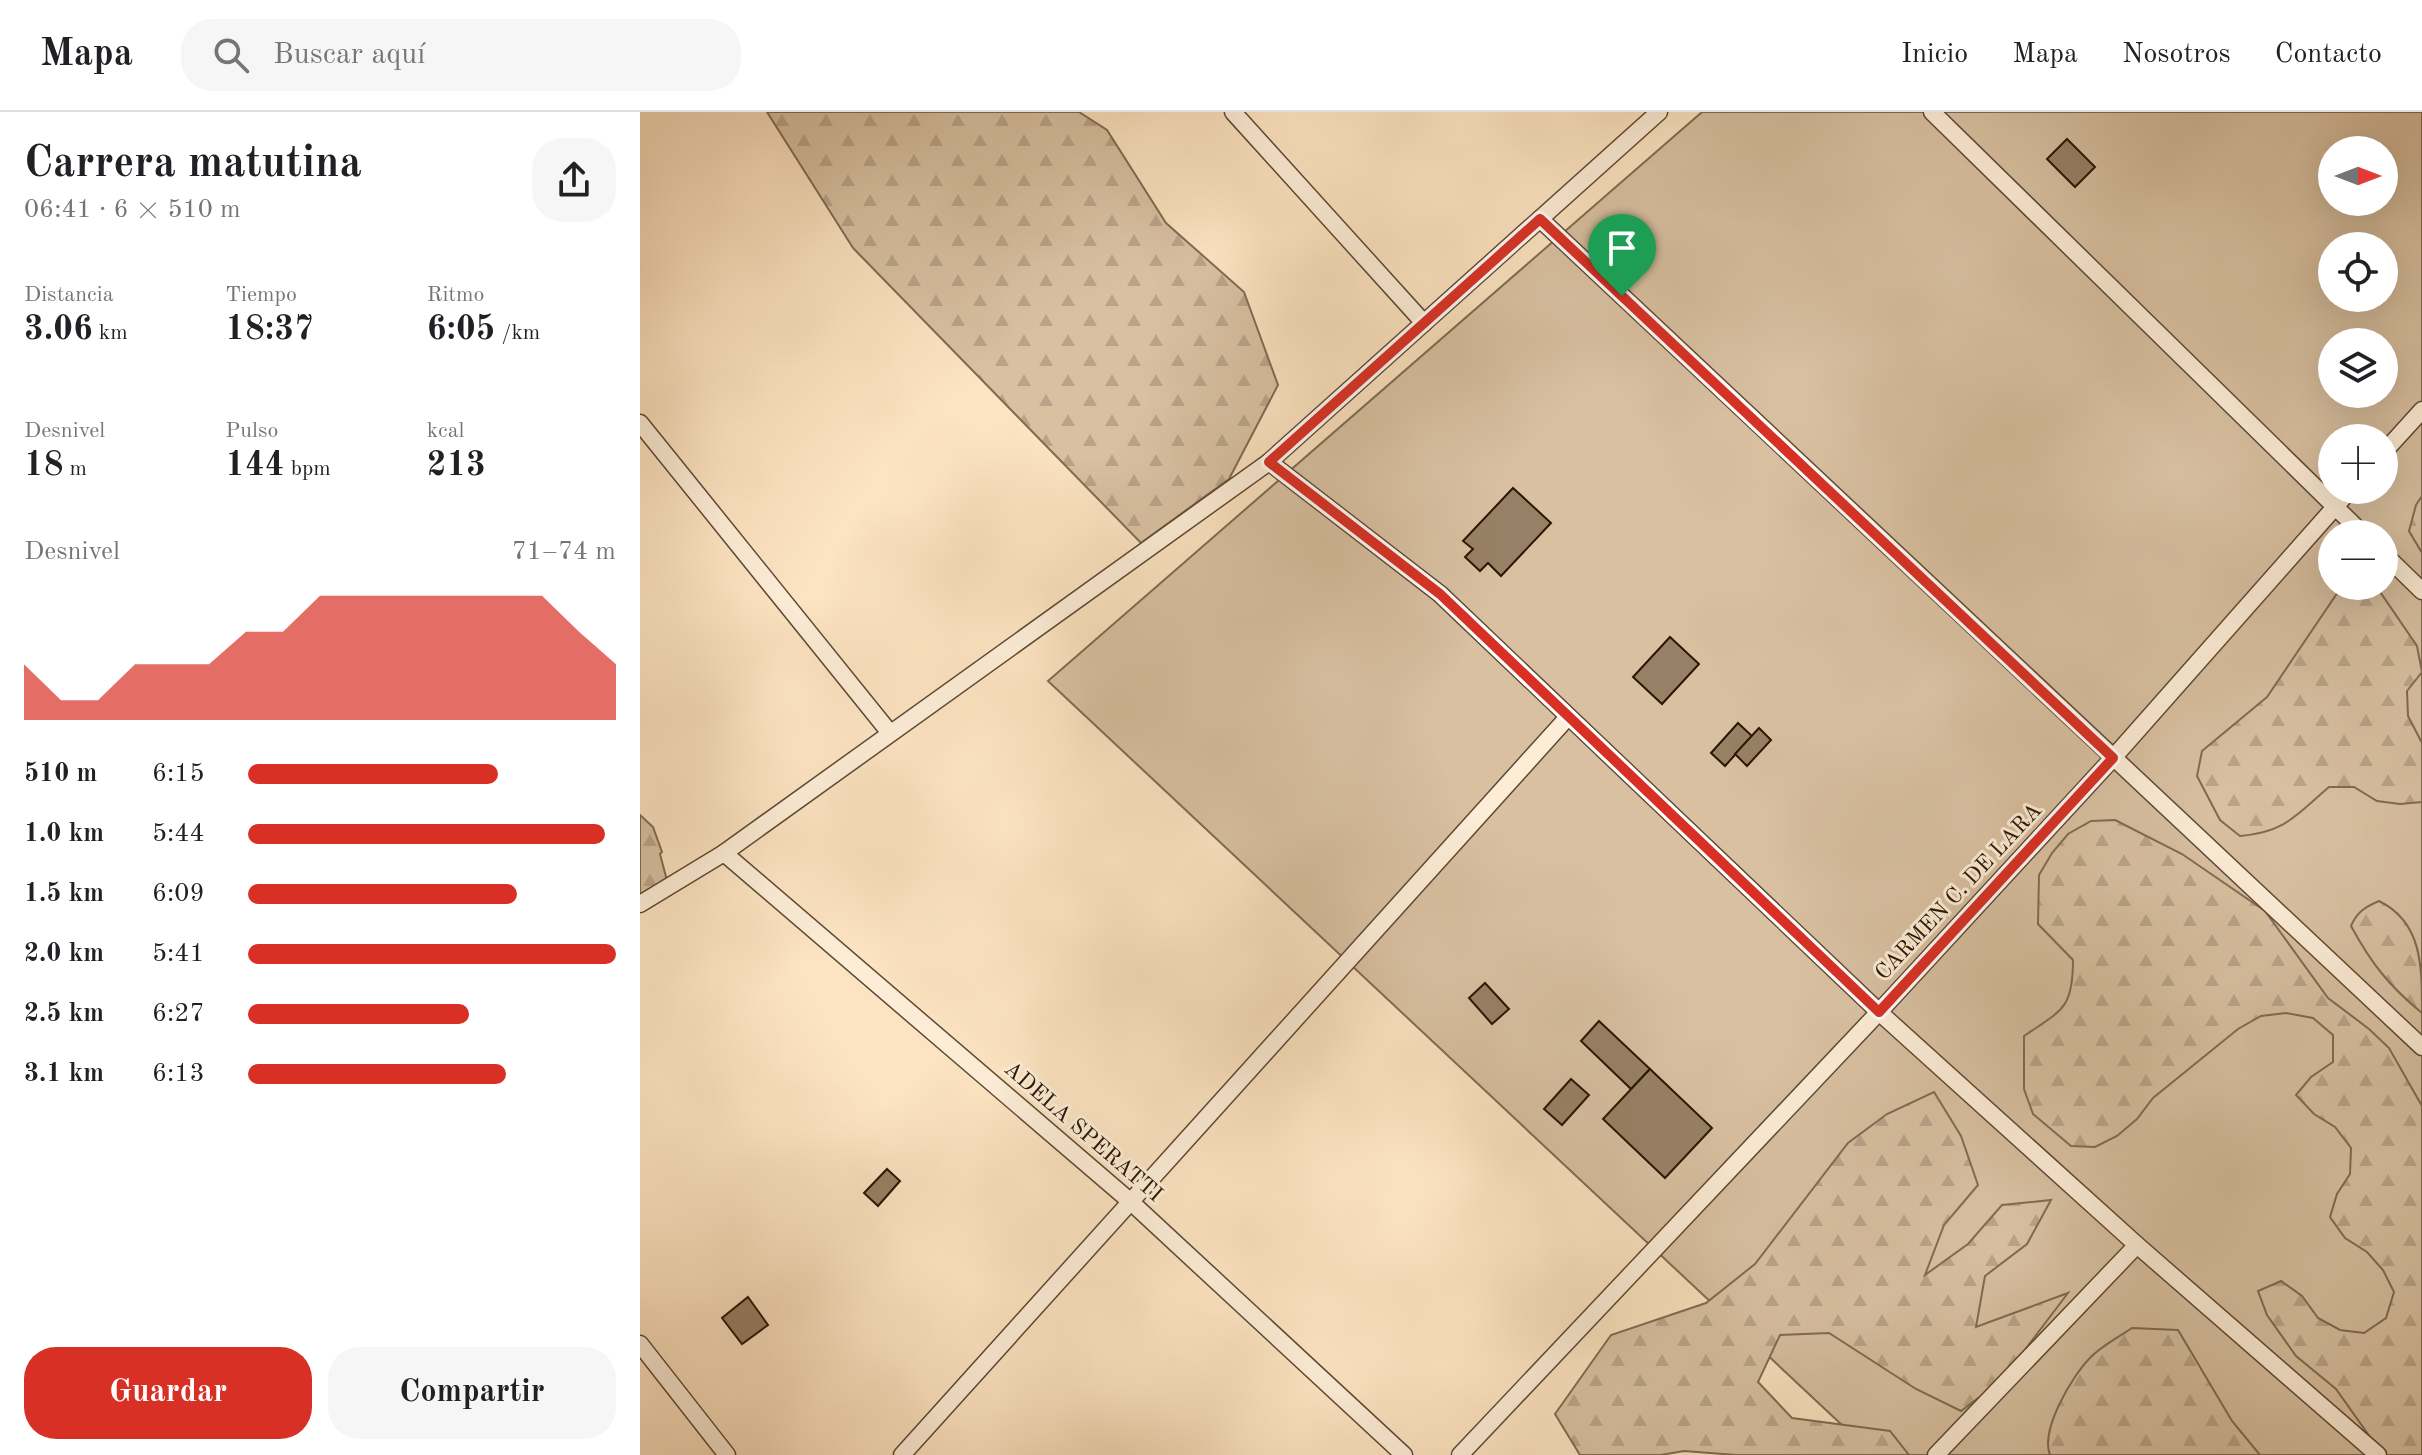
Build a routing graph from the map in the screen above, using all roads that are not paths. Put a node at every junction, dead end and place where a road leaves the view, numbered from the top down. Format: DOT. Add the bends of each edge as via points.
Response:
graph roads {
  1 [pos="1233,112"];
  2 [pos="1659,112"];
  3 [pos="1932,112"];
  4 [pos="1540,219"];
  5 [pos="1424,323"];
  6 [pos="2422,410"];
  7 [pos="640,423"];
  8 [pos="2398,437"];
  9 [pos="1269,462"];
  10 [pos="2335,506"];
  11 [pos="2349,520"];
  12 [pos="2398,568"];
  13 [pos="2422,591"];
  14 [pos="1568,717"];
  15 [pos="890,733"];
  16 [pos="2113,758"];
  17 [pos="724,853"];
  18 [pos="640,904"];
  19 [pos="1879,1012"];
  20 [pos="2422,1047"];
  21 [pos="1131,1202"];
  22 [pos="2137,1245"];
  23 [pos="640,1344"];
  24 [pos="727,1455"];
  25 [pos="902,1455"];
  26 [pos="1404,1455"];
  27 [pos="1460,1455"];
  28 [pos="1936,1455"];
  29 [pos="2378,1455"];
  1 -- 5 [label="lane"];
  2 -- 4 [label="lane"];
  3 -- 10 [label="lane"];
  4 -- 5 [label="lane"];
  4 -- 16 [label="lane"];
  5 -- 9 [label="lane"];
  6 -- 8 [label="lane"];
  7 -- 15 [label="lane"];
  9 -- 14 [label="lane" via="1440,594"];
  9 -- 15 [label="lane"];
  10 -- 11 [label="lane"];
  10 -- 16 [label="lane, CARMEN C. DE LARA"];
  12 -- 13 [label="lane"];
  14 -- 19 [label="lane"];
  14 -- 21 [label="lane"];
  15 -- 17 [label="lane"];
  16 -- 19 [label="lane, CARMEN C. DE LARA"];
  16 -- 20 [label="lane"];
  17 -- 18 [label="lane"];
  17 -- 21 [label="lane, ADELA SPERATTI"];
  19 -- 22 [label="lane"];
  19 -- 27 [label="lane, CARMEN C. DE LARA"];
  21 -- 25 [label="lane"];
  21 -- 26 [label="lane, ADELA SPERATTI"];
  22 -- 28 [label="lane"];
  22 -- 29 [label="lane"];
  23 -- 24 [label="lane"];
}
